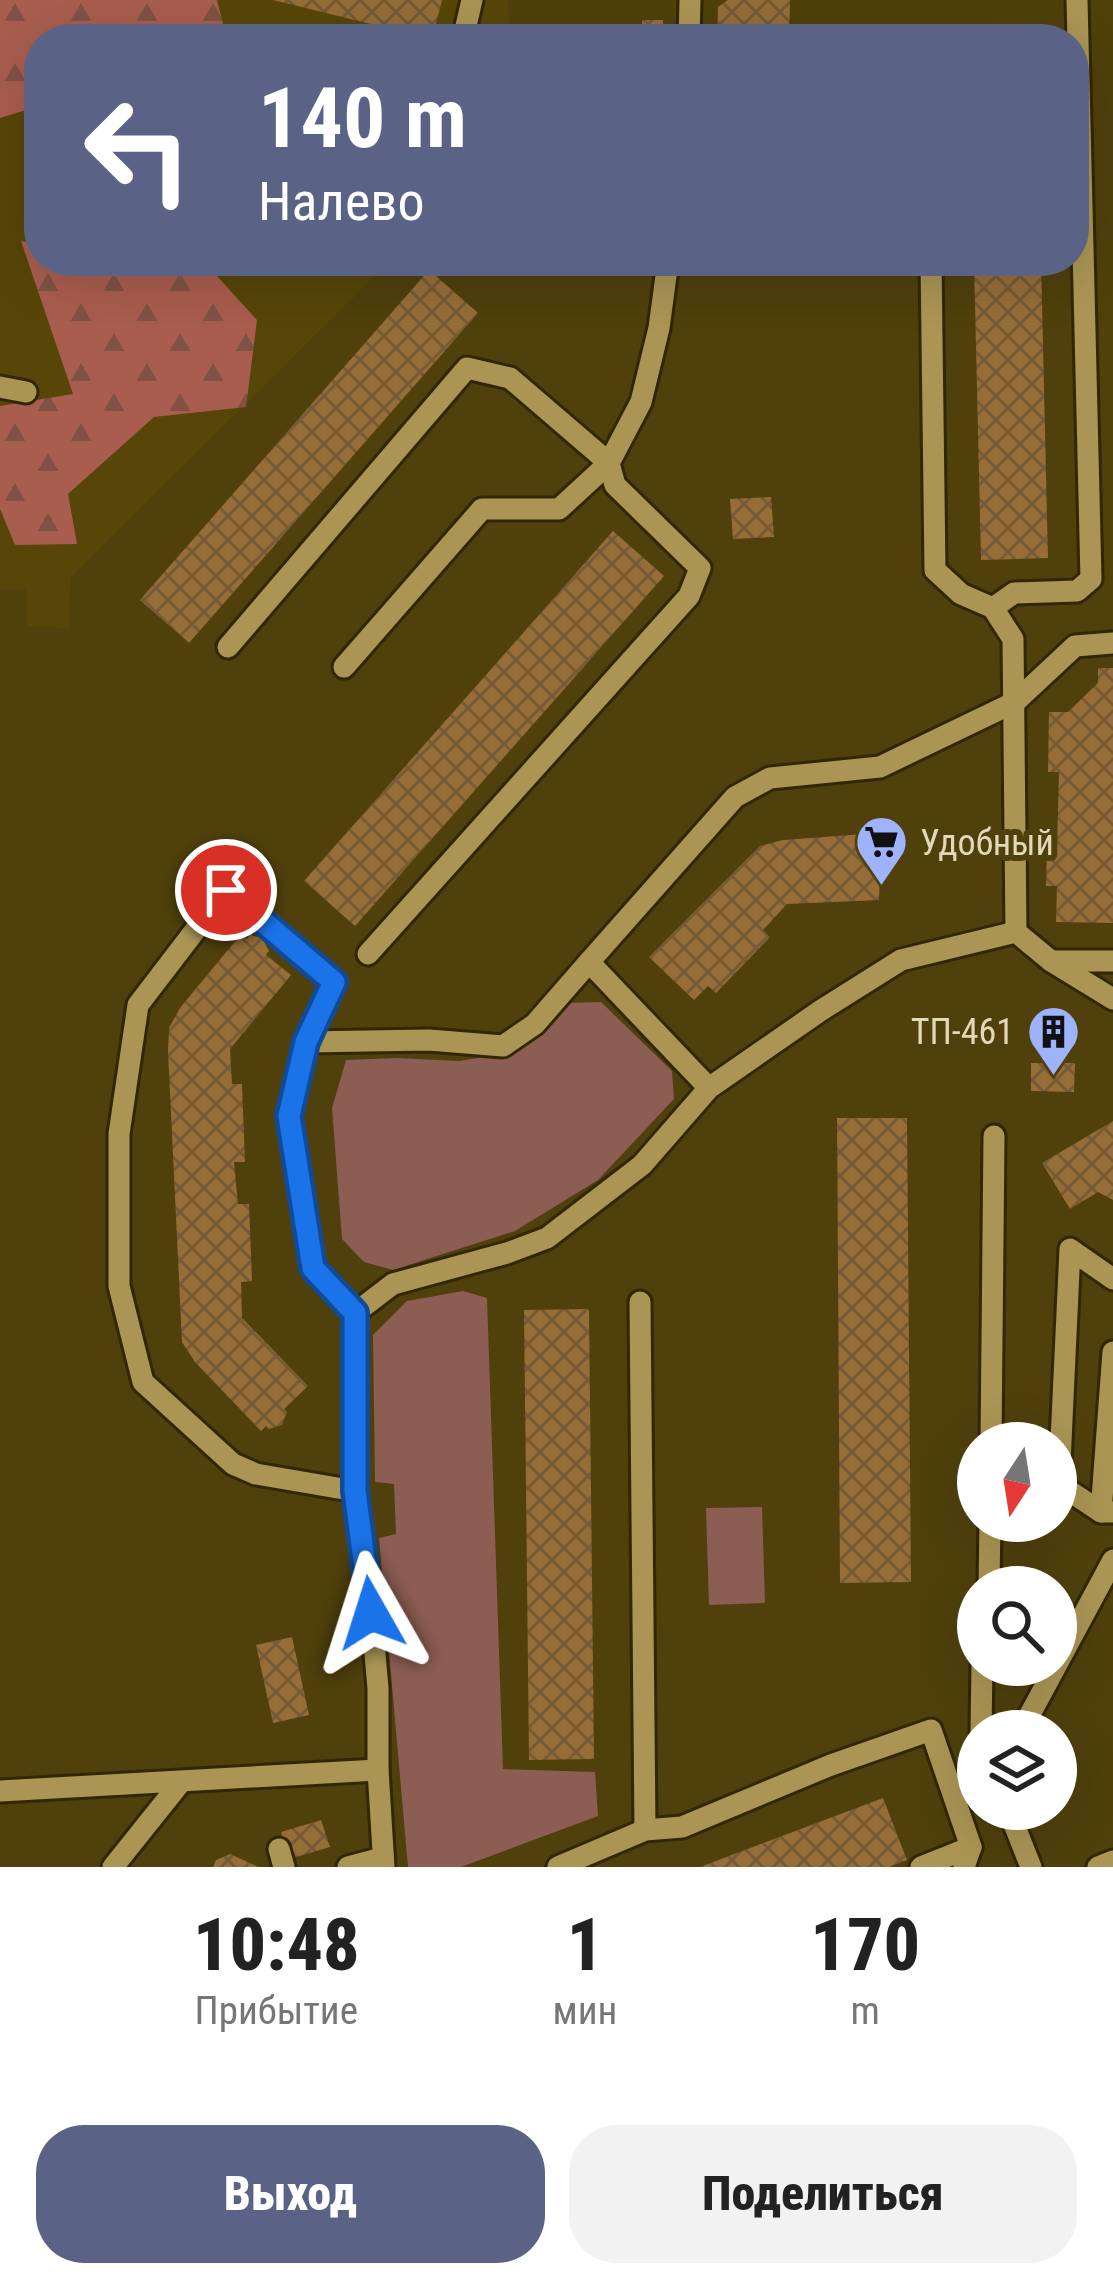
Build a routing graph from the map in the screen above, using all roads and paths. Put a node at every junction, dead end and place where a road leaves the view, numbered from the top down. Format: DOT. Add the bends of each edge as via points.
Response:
graph roads {
  1 [pos="666,276"];
  2 [pos="931,276"];
  3 [pos="1084,276"];
  4 [pos="0,387"];
  5 [pos="26,392"];
  6 [pos="609,463"];
  7 [pos="993,608"];
  8 [pos="1113,643"];
  9 [pos="228,646"];
  10 [pos="344,667"];
  11 [pos="1015,702"];
  12 [pos="1016,932"];
  13 [pos="368,954"];
  14 [pos="1051,961"];
  15 [pos="1113,961"];
  16 [pos="589,962"];
  17 [pos="1113,999"];
  18 [pos="306,1042"];
  19 [pos="709,1088"];
  20 [pos="994,1136"];
  21 [pos="1113,1279"];
  22 [pos="640,1302"];
  23 [pos="355,1313"];
  24 [pos="1113,1352"];
  25 [pos="991,1422"];
  26 [pos="355,1491"];
  27 [pos="1107,1512"];
  28 [pos="1113,1560"];
  29 [pos="1033,1710"];
  30 [pos="378,1770"];
  31 [pos="181,1782"];
  32 [pos="0,1790"];
  33 [pos="645,1830"];
  34 [pos="1016,1830"];
  35 [pos="968,1857"];
  36 [pos="1113,1861"];
  37 [pos="383,1862"];
  38 [pos="113,1867"];
  39 [pos="348,1867"];
  40 [pos="558,1867"];
  41 [pos="921,1867"];
  42 [pos="1031,1867"];
  43 [pos="1098,1867"];
  1 -- 6 [label="street" via="641,402"];
  2 -- 7 [label="street" via="935,570"];
  3 -- 7 [label="street" via="1091,579 1077,591 1014,593"];
  4 -- 5 [label="street"];
  6 -- 9 [label="street" via="510,378 467,368"];
  6 -- 10 [label="street" via="559,508 482,509"];
  6 -- 13 [label="street" via="615,485 700,568 688,596"];
  7 -- 11 [label="street" via="1013,639"];
  8 -- 11 [label="street" via="1075,646"];
  11 -- 12 [label="street"];
  11 -- 16 [label="street" via="880,767 770,778 735,797"];
  12 -- 14 [label="street"];
  12 -- 19 [label="street" via="901,960"];
  14 -- 15 [label="street"];
  14 -- 17 [label="street"];
  16 -- 18 [label="street" via="535,1024 503,1046"];
  16 -- 19 [label="street"];
  18 -- 23 [label="street" via="289,1116 313,1268"];
  18 -- 26 [label="street" via="334,982 226,890 138,1005 118,1134 119,1286 143,1382 233,1464"];
  19 -- 23 [label="street" via="642,1165 547,1238 393,1284"];
  20 -- 25 [label="street"];
  21 -- 27 [label="street" via="1070,1249 1059,1484"];
  22 -- 33 [label="street"];
  23 -- 26 [label="street"];
  24 -- 27 [label="street"];
  26 -- 30 [label="street" via="376,1666"];
  28 -- 29 [label="street"];
  30 -- 31 [label="street"];
  30 -- 37 [label="street"];
  31 -- 32 [label="street"];
  31 -- 38 [label="street"];
  33 -- 35 [label="street" via="682,1827 931,1730"];
  33 -- 40 [label="street"];
  34 -- 42 [label="street"];
  35 -- 41 [label="street"];
  36 -- 43 [label="street"];
  37 -- 39 [label="street"];
}
